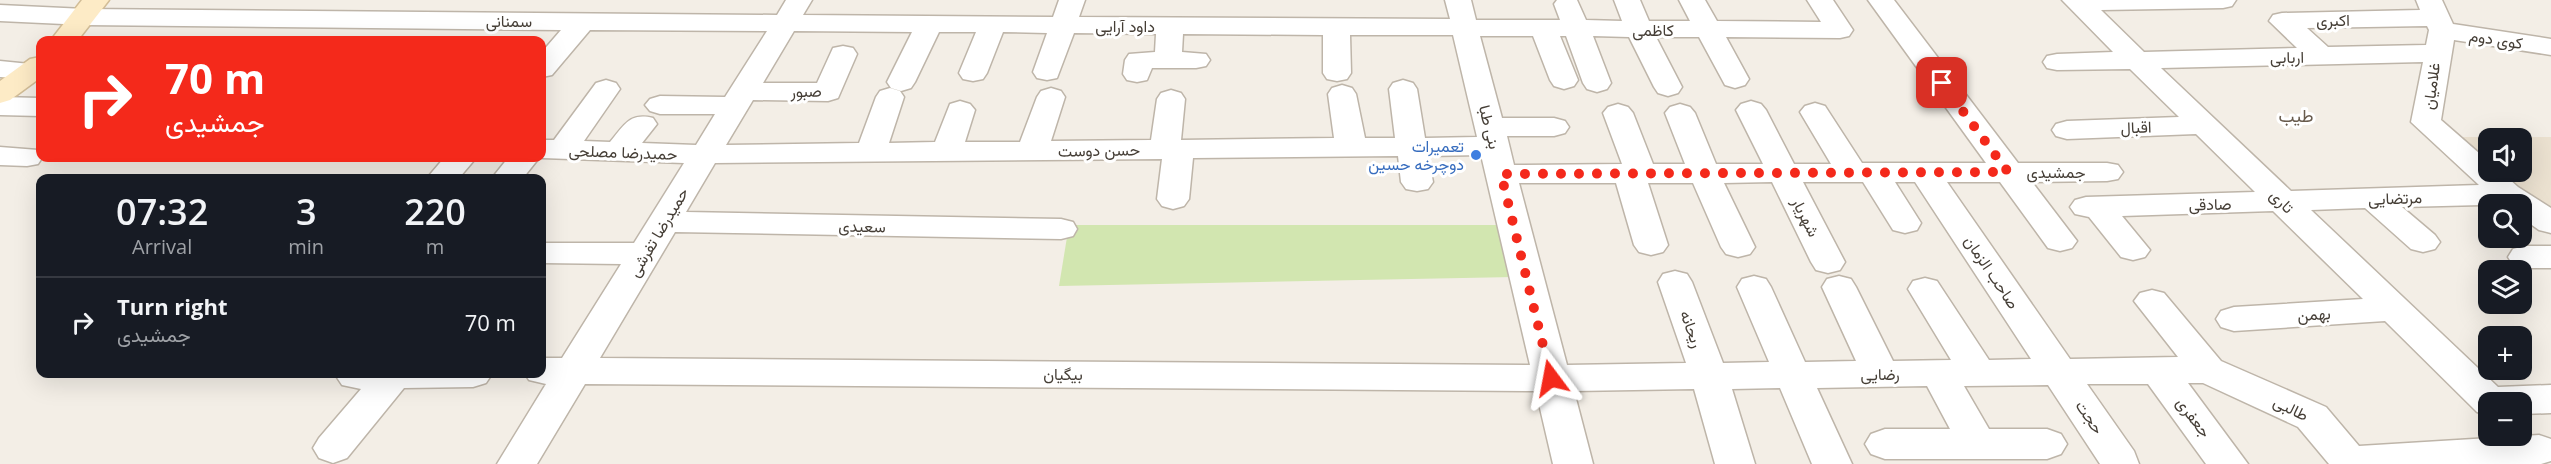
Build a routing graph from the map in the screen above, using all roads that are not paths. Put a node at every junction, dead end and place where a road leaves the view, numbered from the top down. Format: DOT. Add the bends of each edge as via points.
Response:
graph roads {
  1 [pos="880,0"];
  2 [pos="1072,0"];
  3 [pos="1182,0"];
  4 [pos="1627,0"];
  5 [pos="1692,0"];
  6 [pos="1820,0"];
  7 [pos="1881,0"];
  8 [pos="2076,1"];
  9 [pos="2287,1"];
  10 [pos="2154,2"];
  11 [pos="1567,3"];
  12 [pos="2216,5"];
  13 [pos="91,9"];
  14 [pos="792,12"];
  15 [pos="0,13"];
  16 [pos="1462,15"];
  17 [pos="925,17"];
  18 [pos="989,17"];
  19 [pos="234,19"];
  20 [pos="321,19"];
  21 [pos="2173,19"];
  22 [pos="2312,20"];
  23 [pos="476,21"];
  24 [pos="515,21"];
  25 [pos="582,22"];
  26 [pos="866,24"];
  27 [pos="2436,25"];
  28 [pos="1063,26"];
  29 [pos="1173,27"];
  30 [pos="1336,28"];
  31 [pos="1578,29"];
  32 [pos="1545,30"];
  33 [pos="1639,30"];
  34 [pos="1709,30"];
  35 [pos="67,36"];
  36 [pos="214,36"];
  37 [pos="302,36"];
  38 [pos="461,36"];
  39 [pos="500,36"];
  40 [pos="2551,47"];
  41 [pos="843,54"];
  42 [pos="2322,56"];
  43 [pos="2137,60"];
  44 [pos="2057,63"];
  45 [pos="546,64"];
  46 [pos="36,68"];
  47 [pos="0,69"];
  48 [pos="973,73"];
  49 [pos="1137,74"];
  50 [pos="1735,79"];
  51 [pos="1564,80"];
  52 [pos="1597,83"];
  53 [pos="606,89"];
  54 [pos="1403,89"];
  55 [pos="0,93"];
  56 [pos="740,99"];
  57 [pos="1171,99"];
  58 [pos="0,106"];
  59 [pos="36,107"];
  60 [pos="960,110"];
  61 [pos="1751,111"];
  62 [pos="1815,112"];
  63 [pos="1618,113"];
  64 [pos="2204,125"];
  65 [pos="1554,127"];
  66 [pos="2067,130"];
  67 [pos="1351,147"];
  68 [pos="1413,147"];
  69 [pos="1172,149"];
  70 [pos="1495,149"];
  71 [pos="552,150"];
  72 [pos="1032,151"];
  73 [pos="618,152"];
  74 [pos="947,152"];
  75 [pos="871,153"];
  76 [pos="704,154"];
  77 [pos="457,162"];
  78 [pos="521,162"];
  79 [pos="1862,172"];
  80 [pos="1924,172"];
  81 [pos="2008,172"];
  82 [pos="2107,172"];
  83 [pos="1635,173"];
  84 [pos="1704,173"];
  85 [pos="1783,173"];
  86 [pos="446,174"];
  87 [pos="510,174"];
  88 [pos="1417,182"];
  89 [pos="2507,194"];
  90 [pos="2478,195"];
  91 [pos="1173,198"];
  92 [pos="2373,198"];
  93 [pos="2283,202"];
  94 [pos="2532,210"];
  95 [pos="664,222"];
  96 [pos="1894,223"];
  97 [pos="2551,223"];
  98 [pos="1061,230"];
  99 [pos="2060,242"];
  100 [pos="2423,242"];
  101 [pos="1651,245"];
  102 [pos="1738,247"];
  103 [pos="2133,250"];
  104 [pos="546,253"];
  105 [pos="645,254"];
  106 [pos="1675,282"];
  107 [pos="1754,287"];
  108 [pos="1925,289"];
  109 [pos="2152,300"];
  110 [pos="2393,309"];
  111 [pos="2234,319"];
  112 [pos="2208,370"];
  113 [pos="558,371"];
  114 [pos="2159,371"];
  115 [pos="2060,372"];
  116 [pos="1938,373"];
  117 [pos="1978,373"];
  118 [pos="1881,374"];
  119 [pos="1793,375"];
  120 [pos="1709,376"];
  121 [pos="391,378"];
  122 [pos="1551,378"];
  123 [pos="2479,392"];
  124 [pos="2551,399"];
  125 [pos="2532,400"];
  126 [pos="1977,443"];
  127 [pos="1885,444"];
  128 [pos="2047,444"];
  129 [pos="333,448"];
  130 [pos="2537,448"];
  131 [pos="2120,462"];
  132 [pos="517,464"];
  133 [pos="1573,464"];
  134 [pos="1735,464"];
  135 [pos="1833,464"];
  136 [pos="2228,464"];
  1 -- 26 [label="street"];
  2 -- 28 [label="street"];
  3 -- 29 [label="street"];
  4 -- 33 [label="street"];
  5 -- 34 [label="street"];
  6 -- 34 [label="street, کاظمی" via="1840,30"];
  7 -- 81 [label="street"];
  8 -- 10 [label="street"];
  8 -- 43 [label="street, تاری"];
  9 -- 22 [label="street"];
  10 -- 12 [label="street"];
  10 -- 21 [label="street"];
  11 -- 31 [label="street"];
  13 -- 15 [label="street, سمنانی"];
  13 -- 19 [label="street, سمنانی"];
  13 -- 35 [label="main road"];
  14 -- 25 [label="street, سمنانی"];
  14 -- 26 [label="street, داود آرایی"];
  14 -- 56 [label="street, حمیدرضا تفرشی"];
  16 -- 30 [label="street, داود آرایی"];
  16 -- 32 [label="street, کاظمی"];
  16 -- 70 [label="street, بنی طبا"];
  17 -- 18 [label="street, داود آرایی"];
  17 -- 26 [label="street, داود آرایی"];
  17 -- 75 [label="street"];
  18 -- 28 [label="street, داود آرایی"];
  18 -- 48 [label="street"];
  19 -- 20 [label="street, سمنانی"];
  19 -- 36 [label="street"];
  20 -- 23 [label="street, سمنانی"];
  20 -- 37 [label="street"];
  22 -- 27 [label="street, اکبری"];
  22 -- 42 [label="street, اکبری" via="2282,21"];
  23 -- 24 [label="street, سمنانی"];
  23 -- 38 [label="street"];
  24 -- 25 [label="street, سمنانی"];
  24 -- 39 [label="street"];
  25 -- 45 [label="street"];
  27 -- 40 [label="street, کوی دوم"];
  27 -- 42 [label="street, اربابی"];
  27 -- 89 [label="street, غلامیان" via="2426,122"];
  28 -- 29 [label="street, داود آرایی"];
  28 -- 72 [label="street"];
  29 -- 30 [label="street, داود آرایی"];
  29 -- 49 [label="street" via="1183,63 1139,60"];
  30 -- 67 [label="street" via="1339,83"];
  31 -- 32 [label="street, کاظمی"];
  31 -- 33 [label="street, کاظمی"];
  31 -- 52 [label="street"];
  32 -- 51 [label="street"];
  33 -- 34 [label="street, کاظمی"];
  33 -- 84 [label="street"];
  34 -- 50 [label="street"];
  41 -- 56 [label="street, صبور" via="828,92"];
  42 -- 43 [label="street, اربابی"];
  43 -- 44 [label="street, اربابی"];
  43 -- 64 [label="street, تاری"];
  46 -- 47 [label="street"];
  46 -- 55 [label="main road"];
  53 -- 71 [label="street"];
  54 -- 68 [label="street"];
  56 -- 73 [label="street" via="651,115"];
  56 -- 76 [label="street, حمیدرضا تفرشی"];
  57 -- 69 [label="street"];
  58 -- 59 [label="street"];
  60 -- 74 [label="street"];
  61 -- 85 [label="street, شهریار"];
  62 -- 79 [label="street"];
  63 -- 83 [label="street"];
  64 -- 66 [label="street, اقبال"];
  64 -- 93 [label="street, تاری"];
  65 -- 70 [label="street"];
  67 -- 68 [label="street, حسن دوست"];
  67 -- 69 [label="street, حسن دوست"];
  68 -- 70 [label="street, حسن دوست"];
  68 -- 88 [label="street"];
  69 -- 72 [label="street, حسن دوست"];
  69 -- 91 [label="street"];
  70 -- 83 [label="street, جمشیدی"];
  70 -- 122 [label="street, بنی طبا"];
  71 -- 73 [label="street, حمیدرضا مصلحی"];
  72 -- 74 [label="street, حسن دوست"];
  73 -- 76 [label="street, حمیدرضا مصلحی"];
  74 -- 75 [label="street, حسن دوست"];
  75 -- 76 [label="street, حسن دوست"];
  76 -- 95 [label="street, حمیدرضا تفرشی"];
  77 -- 86 [label="street"];
  78 -- 87 [label="street"];
  79 -- 80 [label="street, جمشیدی"];
  79 -- 85 [label="street, جمشیدی"];
  79 -- 96 [label="street"];
  80 -- 81 [label="street, جمشیدی"];
  80 -- 115 [label="street, صاحب الزمان"];
  81 -- 82 [label="street, جمشیدی"];
  81 -- 99 [label="street"];
  83 -- 84 [label="street, جمشیدی"];
  83 -- 101 [label="street"];
  84 -- 85 [label="street, جمشیدی"];
  84 -- 102 [label="street"];
  85 -- 118 [label="street, شهریار"];
  90 -- 92 [label="street, مرتضایی"];
  92 -- 93 [label="street, مرتضایی"];
  92 -- 100 [label="street"];
  93 -- 103 [label="street, صادقی" via="2092,207"];
  93 -- 110 [label="street, تاری"];
  94 -- 97 [label="street, غلامیان"];
  95 -- 98 [label="street, سعیدی"];
  95 -- 105 [label="street, حمیدرضا تفرشی"];
  104 -- 105 [label="street"];
  105 -- 113 [label="street, حمیدرضا تفرشی"];
  106 -- 120 [label="street, ریحانه"];
  107 -- 119 [label="street"];
  108 -- 117 [label="street"];
  109 -- 112 [label="street"];
  110 -- 111 [label="street, بهمن"];
  110 -- 123 [label="street, تاری"];
  112 -- 114 [label="street, رضایی"];
  112 -- 130 [label="street, طالبی" via="2312,417 2349,461"];
  113 -- 122 [label="street, بیگیان"];
  113 -- 132 [label="street, حمیدرضا تفرشی"];
  114 -- 115 [label="street, رضایی"];
  114 -- 136 [label="street, جعفری"];
  115 -- 117 [label="street, رضایی"];
  115 -- 131 [label="street, حجت"];
  116 -- 117 [label="street, رضایی"];
  116 -- 118 [label="street, رضایی"];
  116 -- 126 [label="street"];
  118 -- 119 [label="street, رضایی"];
  119 -- 120 [label="street, رضایی"];
  119 -- 135 [label="street"];
  120 -- 122 [label="street, رضایی"];
  120 -- 134 [label="street, ریحانه"];
  121 -- 129 [label="street"];
  122 -- 133 [label="street, بنی طبا"];
  124 -- 125 [label="street"];
  126 -- 127 [label="street"];
  126 -- 128 [label="street"];
}
